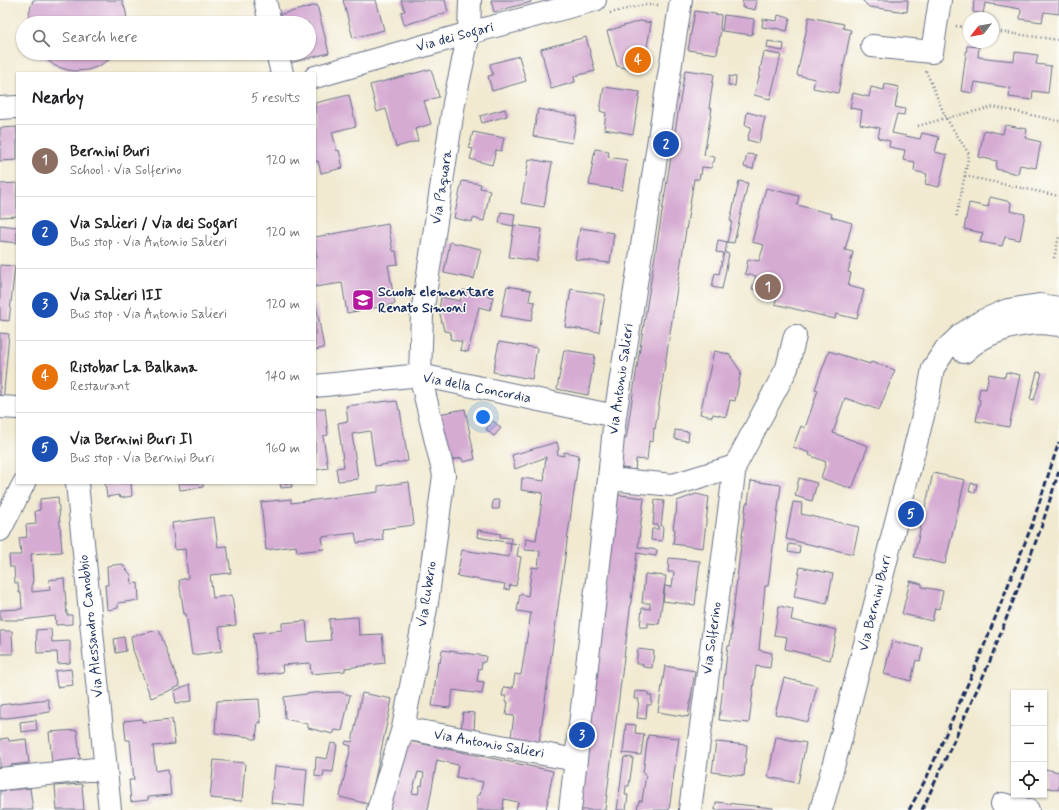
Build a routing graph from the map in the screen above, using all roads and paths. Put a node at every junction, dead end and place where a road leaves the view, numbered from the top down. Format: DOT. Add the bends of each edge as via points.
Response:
graph roads {
  1 [pos="265,0"];
  2 [pos="470,0"];
  3 [pos="595,0"];
  4 [pos="681,0"];
  5 [pos="940,0"];
  6 [pos="268,16"];
  7 [pos="999,32"];
  8 [pos="469,33"];
  9 [pos="1059,40"];
  10 [pos="872,46"];
  11 [pos="928,52"];
  12 [pos="279,60"];
  13 [pos="282,72"];
  14 [pos="316,77"];
  15 [pos="16,107"];
  16 [pos="0,108"];
  17 [pos="946,118"];
  18 [pos="1059,120"];
  19 [pos="918,126"];
  20 [pos="965,176"];
  21 [pos="1059,196"];
  22 [pos="956,218"];
  23 [pos="1059,236"];
  24 [pos="1054,258"];
  25 [pos="1059,308"];
  26 [pos="1059,325"];
  27 [pos="795,336"];
  28 [pos="420,375"];
  29 [pos="316,386"];
  30 [pos="928,396"];
  31 [pos="0,407"];
  32 [pos="16,408"];
  33 [pos="615,416"];
  34 [pos="735,466"];
  35 [pos="609,479"];
  36 [pos="23,484"];
  37 [pos="77,484"];
  38 [pos="0,530"];
  39 [pos="403,728"];
  40 [pos="576,760"];
  41 [pos="105,768"];
  42 [pos="0,779"];
  43 [pos="1002,804"];
  44 [pos="110,810"];
  45 [pos="378,810"];
  46 [pos="570,810"];
  47 [pos="690,810"];
  48 [pos="821,810"];
  49 [pos="1028,810"];
  1 -- 6 [label="street"];
  2 -- 8 [label="street, Via Paquara"];
  3 -- 8 [label="street, Via dei Sogari"];
  4 -- 33 [label="street, Via Antonio Salieri"];
  5 -- 11 [label="street" via="932,52"];
  7 -- 9 [label="path"];
  8 -- 14 [label="street, Via dei Sogari"];
  8 -- 28 [label="street, Via Paquara" via="454,103 422,314"];
  10 -- 11 [label="street"];
  11 -- 17 [label="path" via="924,67"];
  12 -- 13 [label="street"];
  15 -- 16 [label="street"];
  17 -- 18 [label="path" via="994,107"];
  17 -- 19 [label="path"];
  17 -- 20 [label="path" via="970,154"];
  20 -- 21 [label="path"];
  20 -- 22 [label="path"];
  23 -- 24 [label="path"];
  25 -- 30 [label="street, Via Bernini Buri" via="1039,305 1008,310 982,321 962,334 945,350 933,368"];
  26 -- 30 [label="street, Via Bernini Buri" via="1040,323 1014,326 988,335 954,362"];
  27 -- 34 [label="street, Via Solferino" via="787,368"];
  28 -- 29 [label="street, Via della Concordia"];
  28 -- 33 [label="street, Via della Concordia"];
  28 -- 39 [label="street, Via Ruberio" via="444,475 427,603"];
  30 -- 48 [label="street, Via Bernini Buri"];
  31 -- 32 [label="street"];
  33 -- 35 [label="street, Via Antonio Salieri"];
  34 -- 35 [label="street" via="673,485"];
  34 -- 47 [label="street, Via Solferino"];
  35 -- 40 [label="street, Via Antonio Salieri"];
  36 -- 38 [label="street"];
  37 -- 41 [label="street, Via Alessandro Canobbio"];
  39 -- 40 [label="street, Via Antonio Salieri"];
  39 -- 45 [label="street, Via Ruberio"];
  40 -- 46 [label="street, Via Antonio Salieri"];
  41 -- 42 [label="street"];
  41 -- 44 [label="street, Via Alessandro Canobbio"];
  43 -- 49 [label="street"];
}
